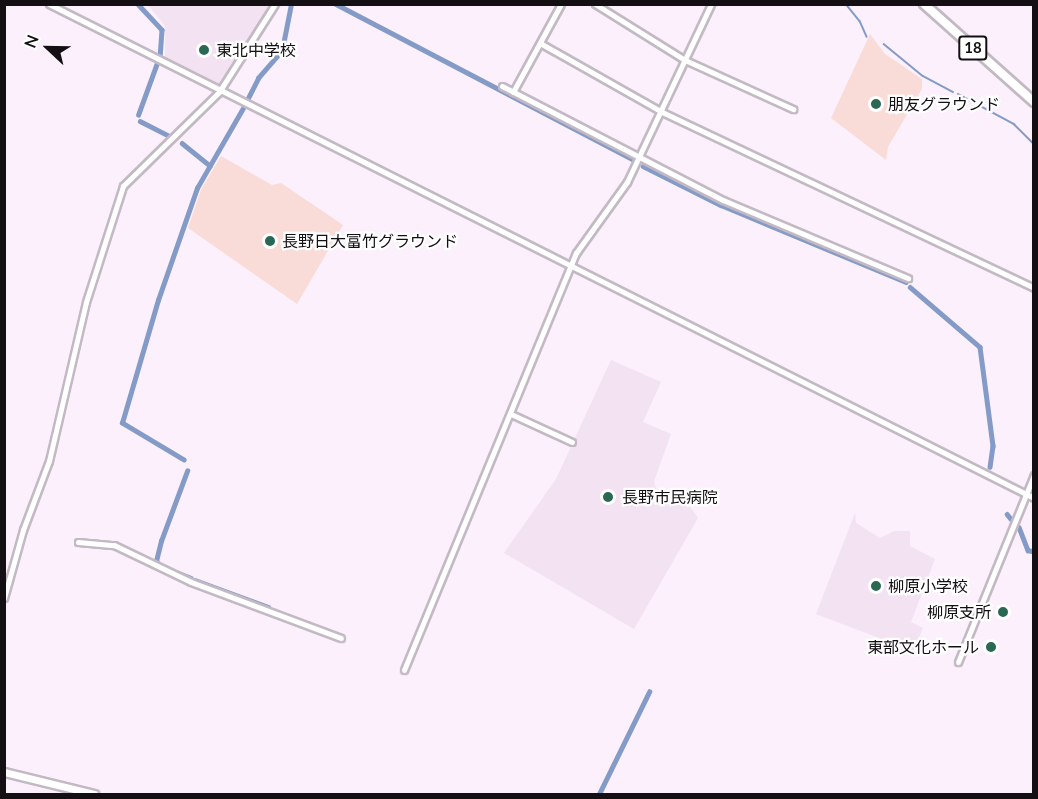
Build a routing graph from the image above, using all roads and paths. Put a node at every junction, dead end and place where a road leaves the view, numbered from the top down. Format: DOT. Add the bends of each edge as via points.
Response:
graph roads {
  1 [pos="49,4"];
  2 [pos="275,4"];
  3 [pos="561,4"];
  4 [pos="595,4"];
  5 [pos="711,4"];
  6 [pos="924,4"];
  7 [pos="540,43"];
  8 [pos="685,60"];
  9 [pos="502,86"];
  10 [pos="219,92"];
  11 [pos="513,92"];
  12 [pos="1034,102"];
  13 [pos="793,109"];
  14 [pos="662,112"];
  15 [pos="640,157"];
  16 [pos="570,267"];
  17 [pos="908,278"];
  18 [pos="1034,288"];
  19 [pos="511,414"];
  20 [pos="572,442"];
  21 [pos="1034,475"];
  22 [pos="1027,494"];
  23 [pos="1034,498"];
  24 [pos="78,542"];
  25 [pos="4,598"];
  26 [pos="341,638"];
  27 [pos="958,662"];
  28 [pos="404,670"];
  29 [pos="4,772"];
  30 [pos="94,795"];
  1 -- 10 [label="street"];
  2 -- 10 [label="street"];
  3 -- 7 [label="street"];
  4 -- 8 [label="street"];
  5 -- 8 [label="street"];
  6 -- 12 [label="highway, 18"];
  7 -- 11 [label="street"];
  7 -- 14 [label="street"];
  8 -- 13 [label="street"];
  8 -- 14 [label="street"];
  9 -- 11 [label="street"];
  10 -- 16 [label="street"];
  10 -- 25 [label="street" via="123,186 87,302 50,461 23,530"];
  11 -- 15 [label="street"];
  14 -- 15 [label="street"];
  14 -- 18 [label="street"];
  15 -- 16 [label="street"];
  15 -- 17 [label="street" via="723,200"];
  16 -- 19 [label="street"];
  16 -- 22 [label="street"];
  19 -- 20 [label="street"];
  19 -- 28 [label="street"];
  21 -- 22 [label="street"];
  22 -- 23 [label="street"];
  22 -- 27 [label="street"];
  24 -- 26 [label="street" via="114,545 191,582"];
  29 -- 30 [label="main road"];
}
